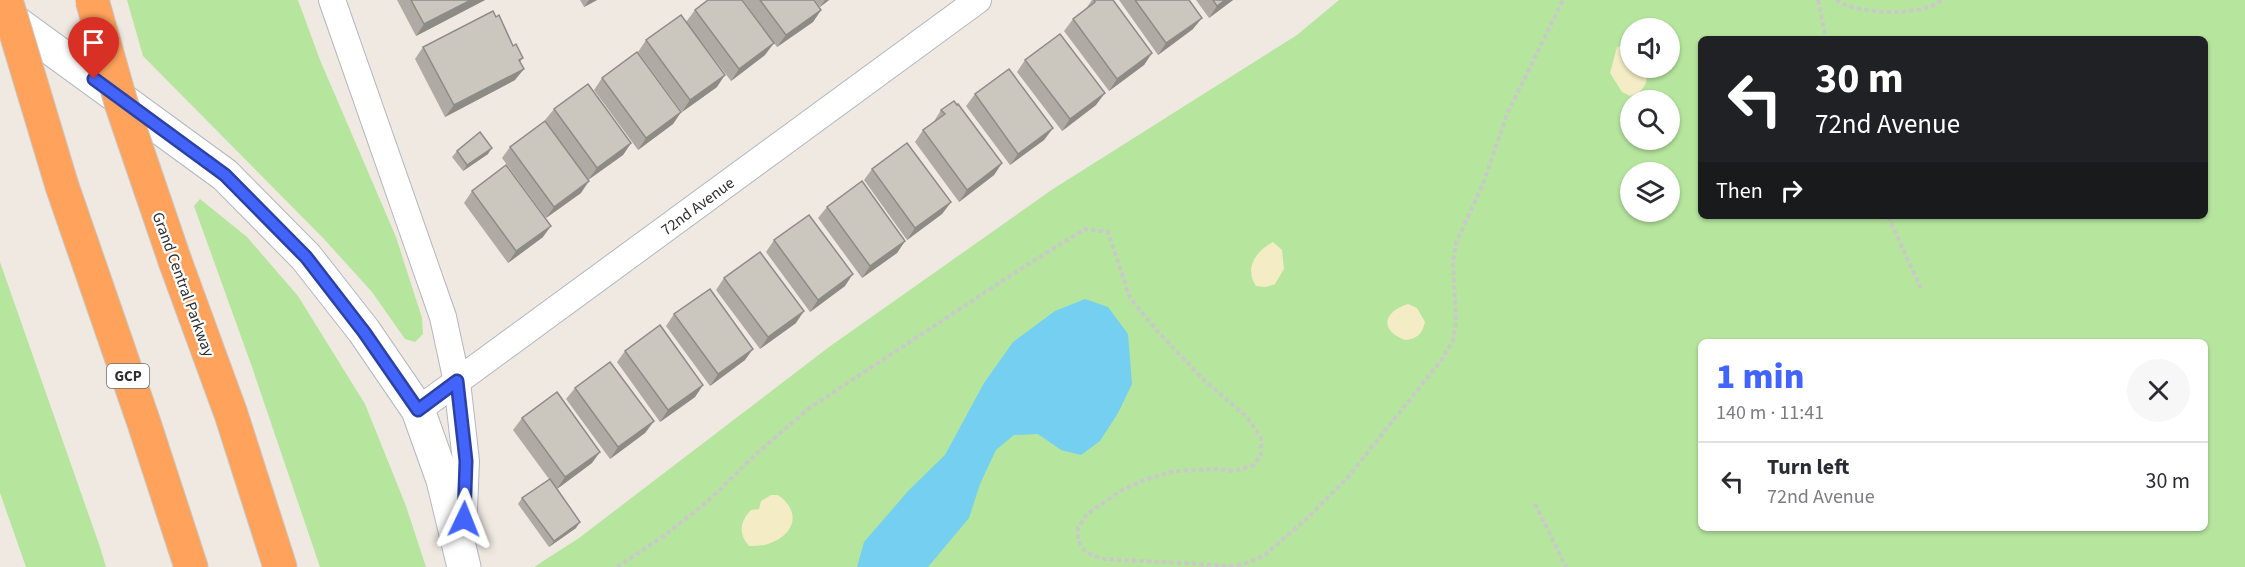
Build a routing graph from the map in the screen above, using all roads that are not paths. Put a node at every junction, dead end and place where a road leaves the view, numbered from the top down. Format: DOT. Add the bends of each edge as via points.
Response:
graph roads {
  1 [pos="6,0"];
  2 [pos="92,0"];
  3 [pos="332,0"];
  4 [pos="978,0"];
  5 [pos="0,11"];
  6 [pos="457,381"];
  7 [pos="418,410"];
  8 [pos="463,562"];
  9 [pos="191,567"];
  10 [pos="280,567"];
  1 -- 9 [label="highway, GCP, bridge" via="62,186"];
  2 -- 10 [label="highway, Grand Central Parkway, bridge" via="122,106 231,414"];
  3 -- 6 [label="street" via="440,303"];
  4 -- 6 [label="street, 72nd Avenue"];
  5 -- 7 [label="street" via="225,175 306,257"];
  6 -- 7 [label="street, 72nd Avenue"];
  6 -- 8 [label="street" via="466,461"];
  7 -- 8 [label="street" via="443,480"];
}
